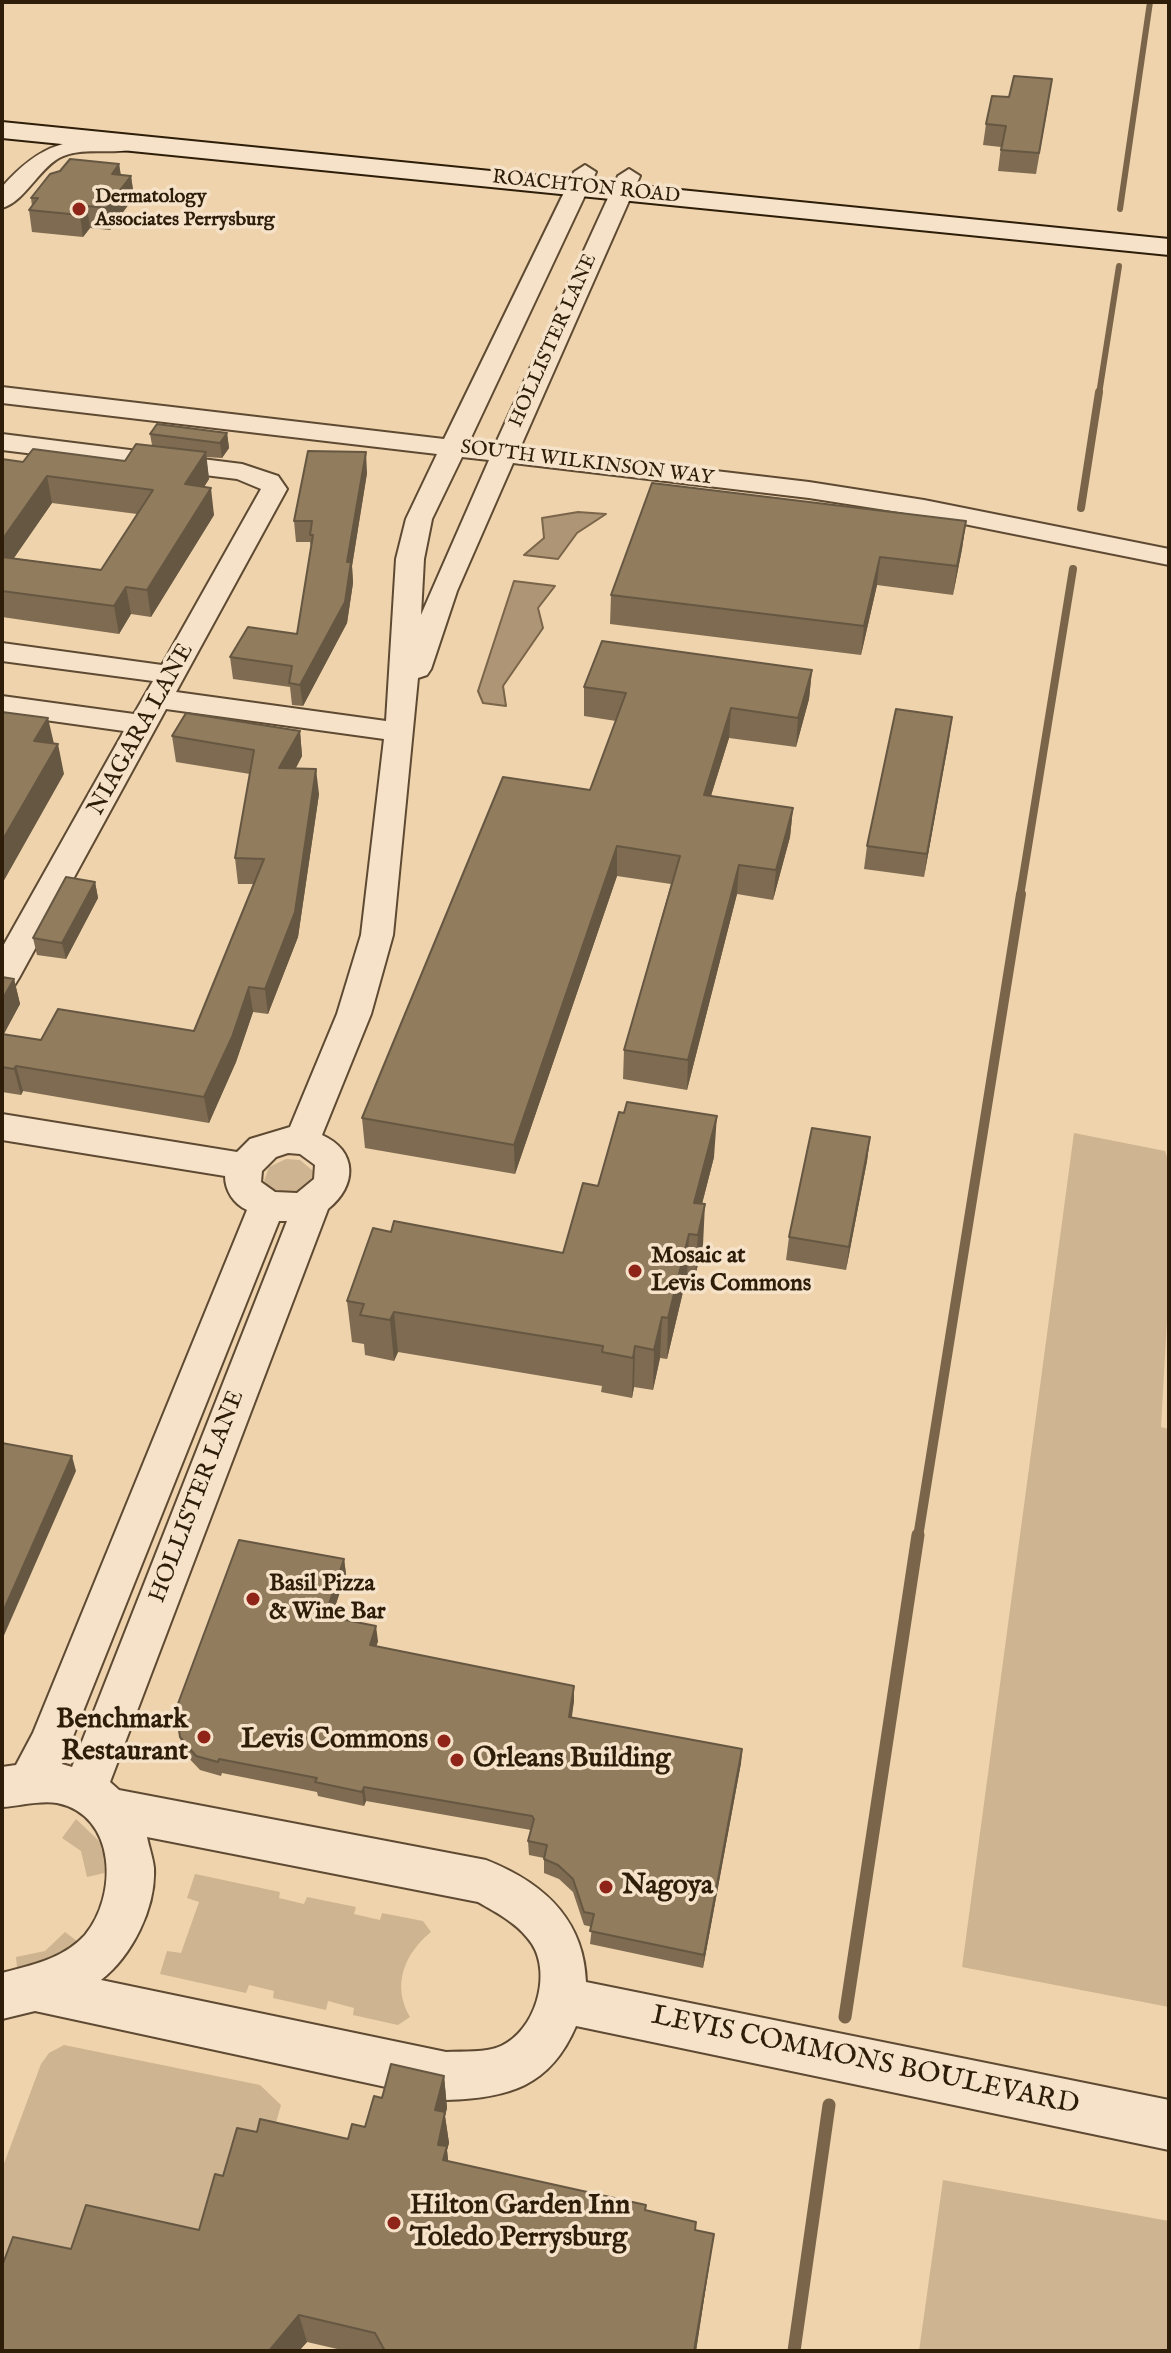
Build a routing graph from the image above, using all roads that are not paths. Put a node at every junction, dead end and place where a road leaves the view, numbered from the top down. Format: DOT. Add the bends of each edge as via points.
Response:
graph roads {
  1 [pos="2,118"];
  2 [pos="2,132"];
  3 [pos="144,144"];
  4 [pos="38,159"];
  5 [pos="581,180"];
  6 [pos="626,184"];
  7 [pos="2,201"];
  8 [pos="1169,230"];
  9 [pos="1169,247"];
  10 [pos="2,395"];
  11 [pos="2,442"];
  12 [pos="452,448"];
  13 [pos="503,454"];
  14 [pos="1169,557"];
  15 [pos="2,652"];
  16 [pos="159,700"];
  17 [pos="2,705"];
  18 [pos="400,732"];
  19 [pos="2,978"];
  20 [pos="2,1127"];
  21 [pos="302,1141"];
  22 [pos="244,1166"];
  23 [pos="313,1202"];
  24 [pos="267,1206"];
  25 [pos="17,1784"];
  26 [pos="96,1800"];
  27 [pos="21,1993"];
  28 [pos="562,2000"];
  29 [pos="1169,2125"];
  1 -- 5 [label="street, ROACHTON ROAD"];
  2 -- 3 [label="street, ROACHTON ROAD"];
  2 -- 4 [label="street" via="33,146"];
  3 -- 4 [label="street" via="82,145"];
  3 -- 5 [label="street, ROACHTON ROAD"];
  4 -- 7 [label="street"];
  5 -- 6 [label="street, ROACHTON ROAD"];
  5 -- 12 [label="street, HOLLISTER LANE"];
  6 -- 8 [label="street, ROACHTON ROAD"];
  6 -- 9 [label="street, ROACHTON ROAD"];
  6 -- 13 [label="street, HOLLISTER LANE"];
  10 -- 12 [label="street, SOUTH WILKINSON WAY"];
  11 -- 16 [label="street, NIAGARA LANE" via="242,472 274,489"];
  12 -- 13 [label="street, SOUTH WILKINSON WAY"];
  12 -- 18 [label="street, HOLLISTER LANE" via="413,539"];
  13 -- 14 [label="street, SOUTH WILKINSON WAY" via="863,498"];
  13 -- 18 [label="street, HOLLISTER LANE" via="439,603"];
  15 -- 16 [label="street"];
  16 -- 17 [label="street"];
  16 -- 18 [label="street"];
  16 -- 19 [label="street, NIAGARA LANE"];
  18 -- 21 [label="street, HOLLISTER LANE" via="377,935 354,1014"];
  20 -- 22 [label="street"];
  21 -- 22 [label="street" via="263,1148"];
  21 -- 23 [label="street, HOLLISTER LANE" via="326,1152 335,1173 332,1184"];
  22 -- 24 [label="street" via="243,1186"];
  23 -- 24 [label="street"];
  23 -- 26 [label="street, HOLLISTER LANE"];
  24 -- 25 [label="street, HOLLISTER LANE" via="52,1739"];
  25 -- 26 [label="street" via="50,1782"];
  26 -- 27 [label="street" via="123,1829 132,1853 134,1880 127,1908 94,1958 69,1977"];
  26 -- 28 [label="street" via="486,1882 517,1899 547,1926 562,1960"];
  27 -- 28 [label="street" via="446,2076 486,2074 519,2063 546,2037"];
  28 -- 29 [label="street, LEVIS COMMONS BOULEVARD"];
}
